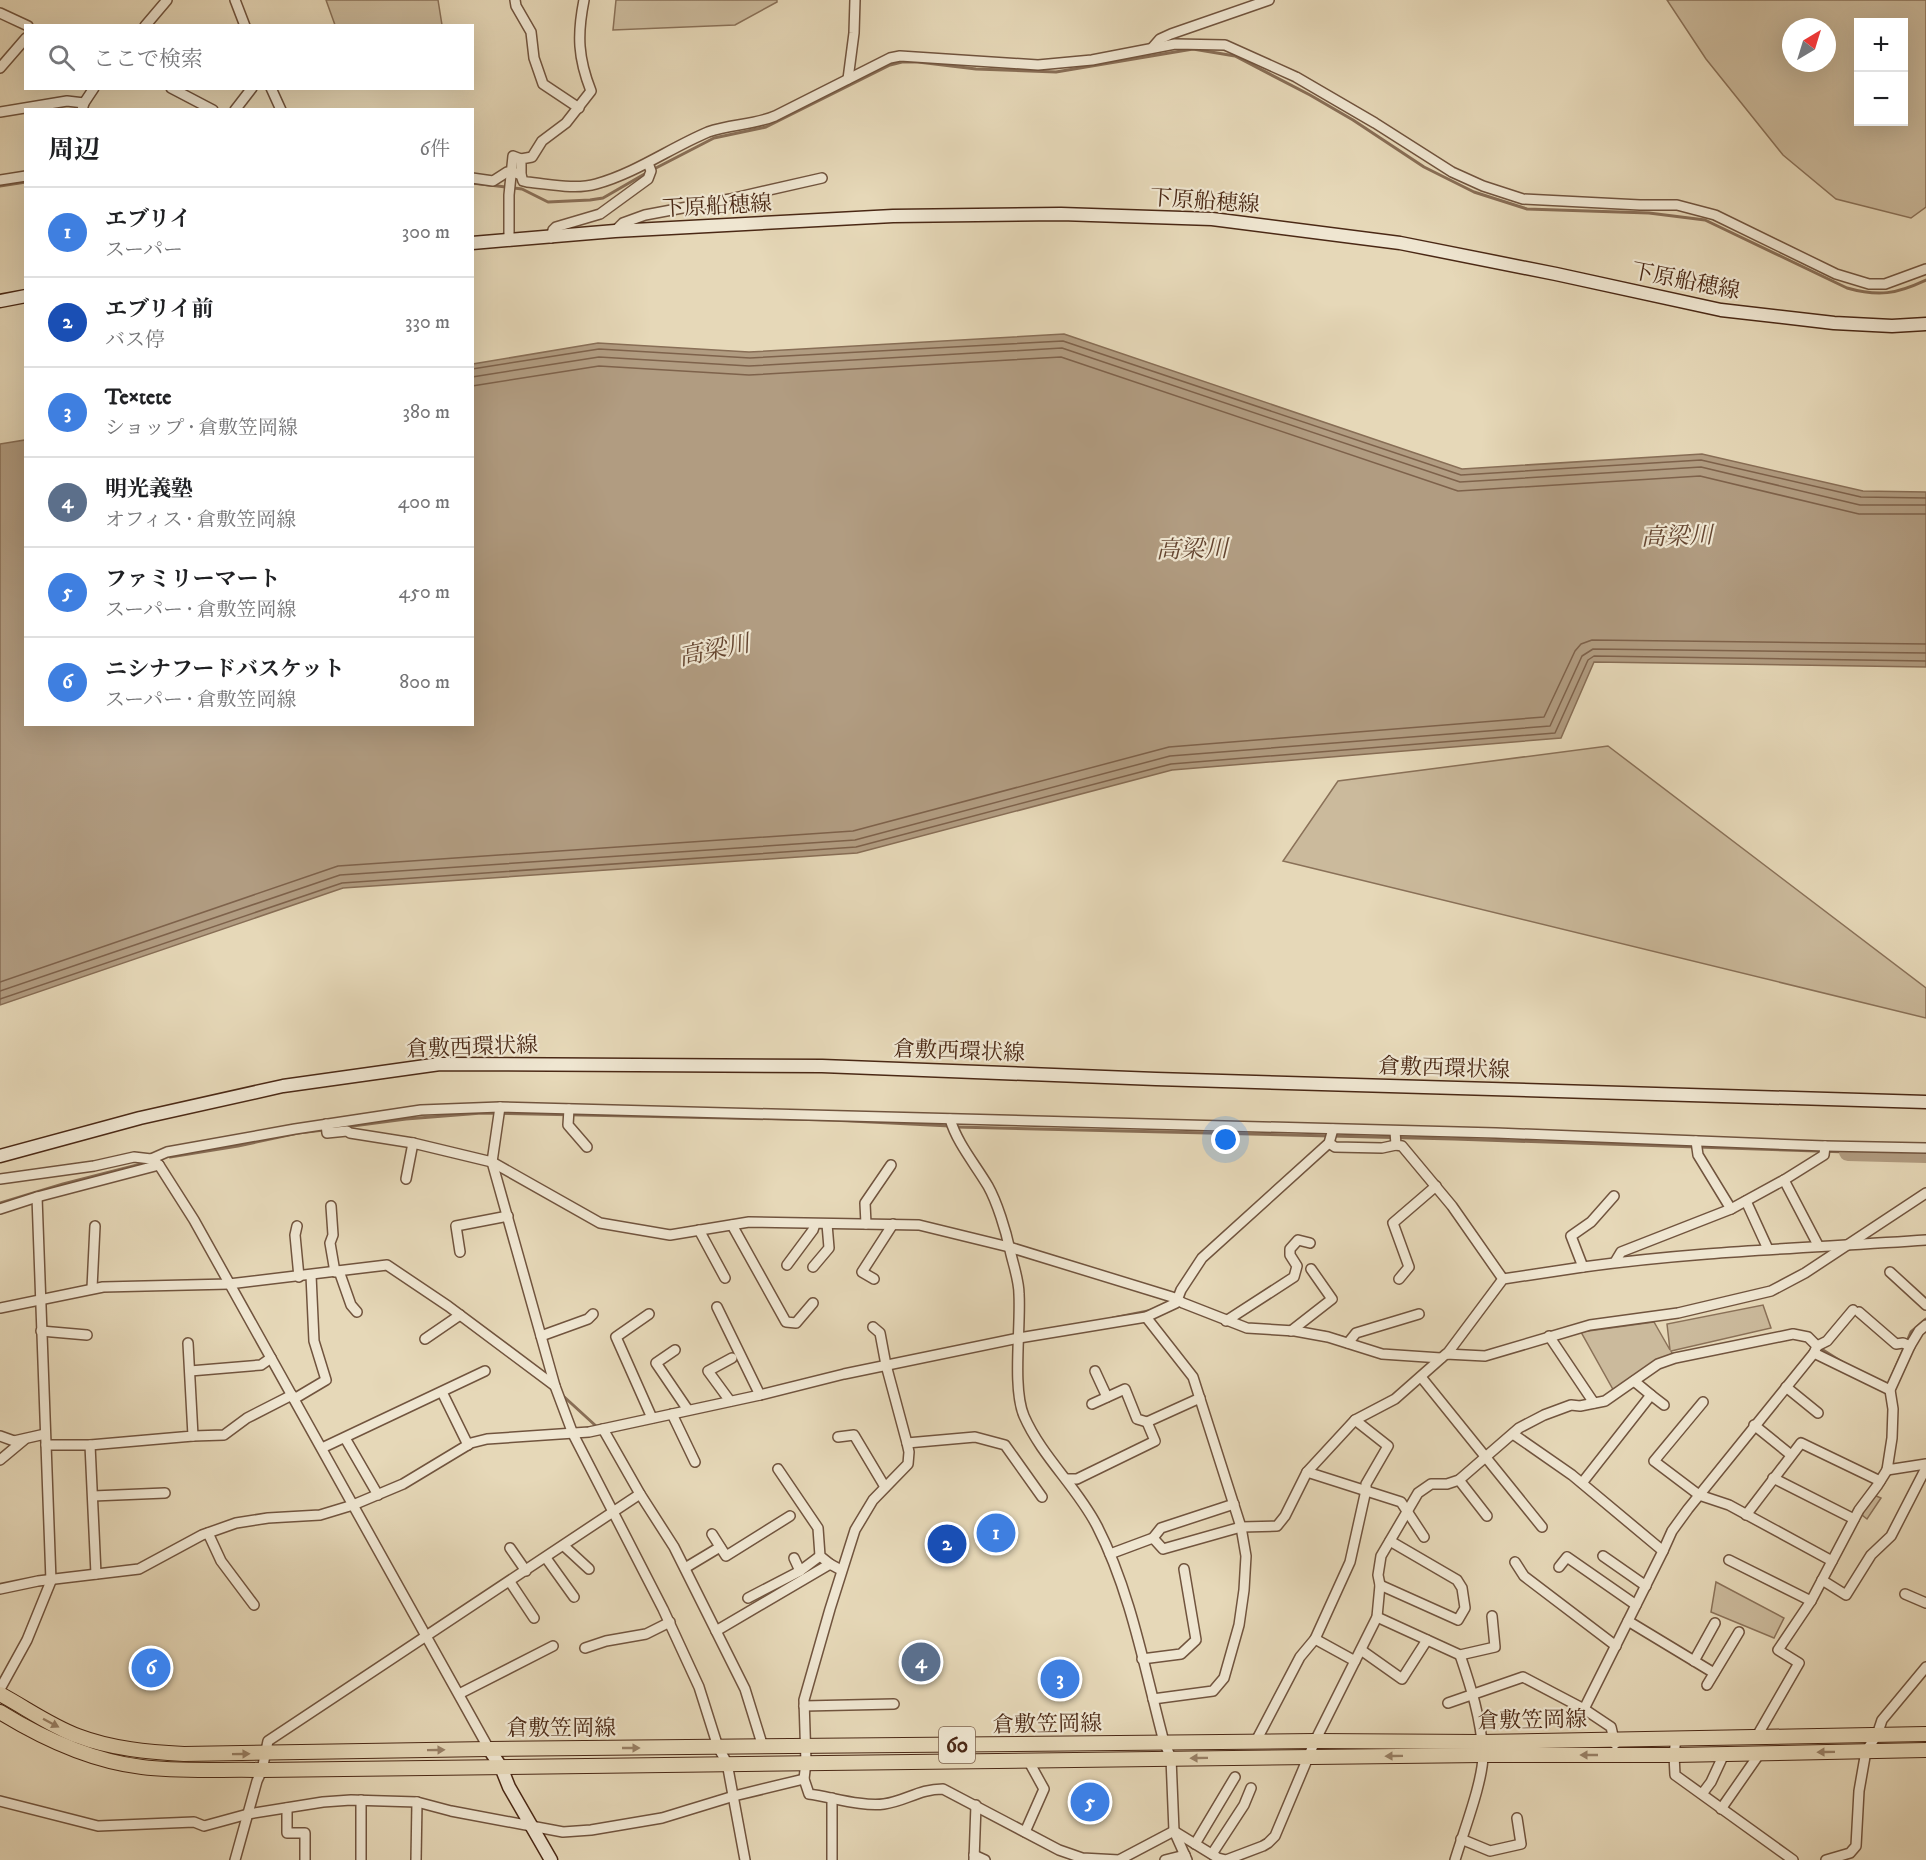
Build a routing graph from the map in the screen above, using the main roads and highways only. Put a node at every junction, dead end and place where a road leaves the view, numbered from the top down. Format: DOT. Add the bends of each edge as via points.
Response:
graph roads {
  1 [pos="474,243"];
  2 [pos="24,296"];
  3 [pos="0,301"];
  4 [pos="1925,323"];
  5 [pos="1926,1102"];
  6 [pos="0,1156"];
  7 [pos="0,1694"];
  8 [pos="0,1712"];
  9 [pos="1926,1734"];
  10 [pos="1482,1748"];
  11 [pos="489,1749"];
  12 [pos="1926,1750"];
  13 [pos="501,1767"];
  14 [pos="551,1860"];
  1 -- 4 [label="main road, 下原船穂線" via="893,216 1061,213 1212,219 1400,243 1721,310 1834,323"];
  2 -- 3 [label="main road"];
  5 -- 6 [label="main road, 倉敷西環状線" via="822,1066 440,1064 283,1086 140,1118"];
  7 -- 11 [label="main road, 倉敷笠岡線 / 60, one-way" via="79,1736 144,1752"];
  8 -- 13 [label="main road, 倉敷笠岡線 / 60" via="63,1745 140,1767"];
  9 -- 10 [label="main road, 倉敷笠岡線 / 60" via="1615,1738"];
  11 -- 10 [label="main road, 倉敷笠岡線 / 60, one-way" via="1315,1741"];
  12 -- 10 [label="main road, 倉敷笠岡線 / 60, one-way" via="1615,1755"];
  10 -- 13 [label="main road, 倉敷笠岡線 / 60, one-way" via="1308,1757"];
  11 -- 13 [label="main road"];
  13 -- 14 [label="main road"];
}
